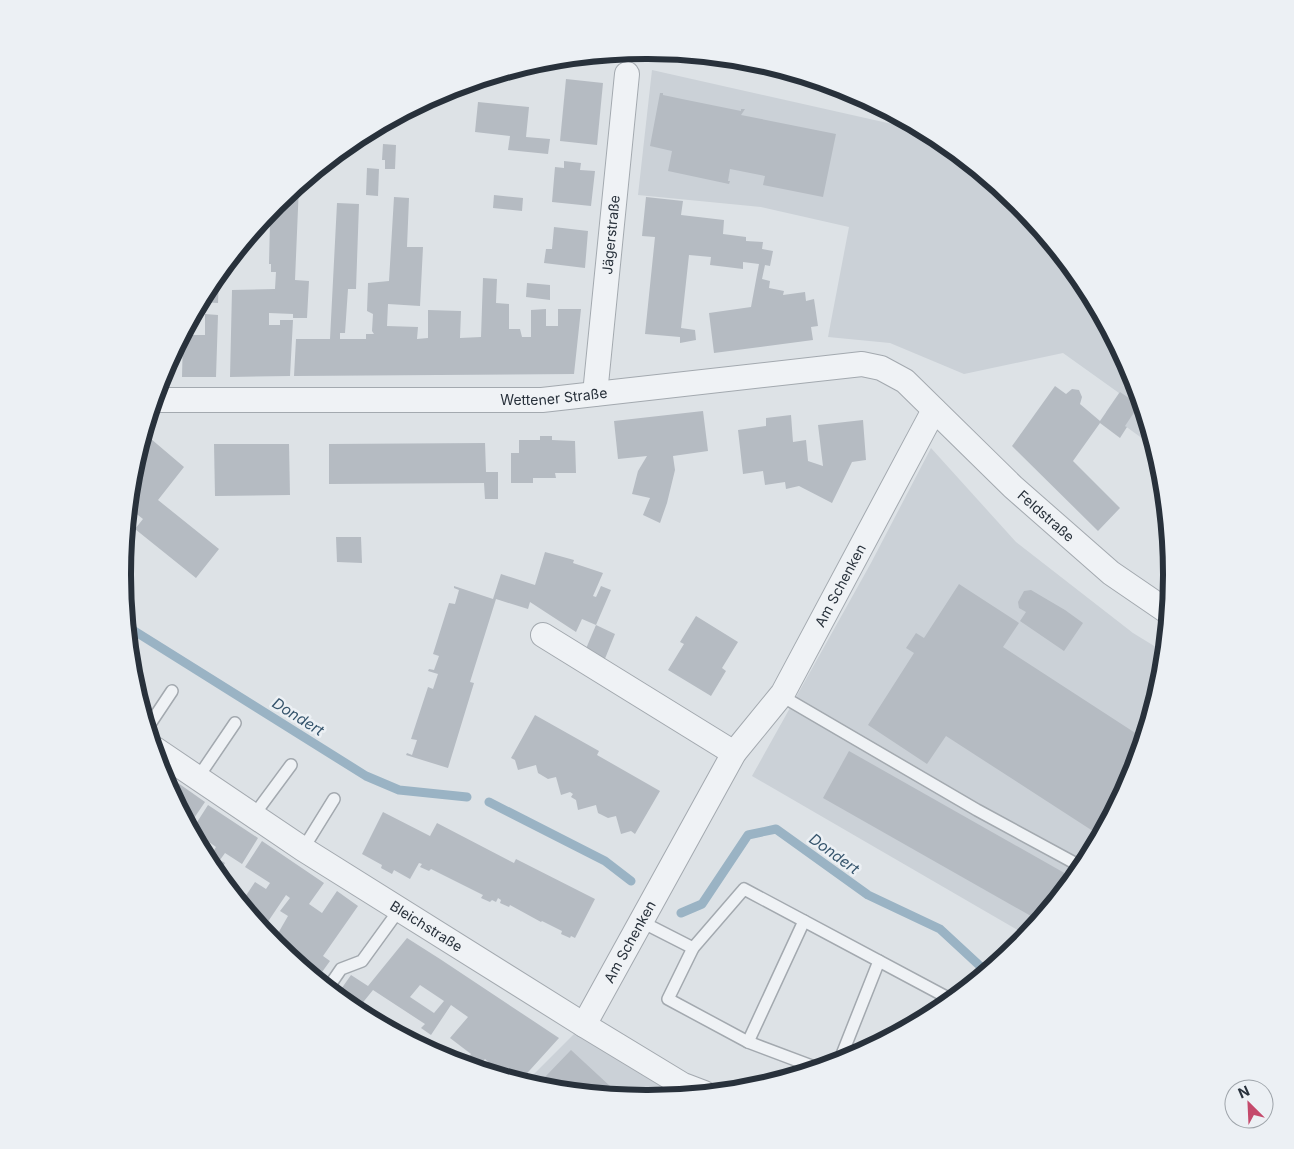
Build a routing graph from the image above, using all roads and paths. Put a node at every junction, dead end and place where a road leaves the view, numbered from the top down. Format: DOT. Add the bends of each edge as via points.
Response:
graph roads {
  1 [pos="627,74"];
  2 [pos="596,394"];
  3 [pos="162,400"];
  4 [pos="934,410"];
  5 [pos="1162,608"];
  6 [pos="543,635"];
  7 [pos="172,691"];
  8 [pos="780,695"];
  9 [pos="153,720"];
  10 [pos="235,723"];
  11 [pos="734,753"];
  12 [pos="165,757"];
  13 [pos="291,765"];
  14 [pos="197,779"];
  15 [pos="334,799"];
  16 [pos="254,815"];
  17 [pos="303,850"];
  18 [pos="1075,863"];
  19 [pos="400,910"];
  20 [pos="804,921"];
  21 [pos="640,922"];
  22 [pos="693,948"];
  23 [pos="879,961"];
  24 [pos="331,983"];
  25 [pos="944,996"];
  26 [pos="584,1025"];
  27 [pos="748,1042"];
  28 [pos="843,1051"];
  29 [pos="808,1065"];
  30 [pos="691,1088"];
  1 -- 2 [label="street, Jägerstraße"];
  2 -- 3 [label="street, Wettener Straße" via="542,400"];
  2 -- 4 [label="street, Wettener Straße" via="862,364 881,368 905,382"];
  4 -- 5 [label="street, Feldstraße" via="1013,487 1111,573"];
  4 -- 8 [label="street, Am Schenken"];
  6 -- 11 [label="street"];
  7 -- 9 [label="lane"];
  8 -- 11 [label="street, Am Schenken"];
  8 -- 18 [label="lane"];
  10 -- 14 [label="lane"];
  11 -- 21 [label="street, Am Schenken"];
  12 -- 14 [label="street, Bleichstraße"];
  13 -- 16 [label="lane"];
  14 -- 16 [label="street, Bleichstraße"];
  15 -- 17 [label="lane"];
  16 -- 17 [label="street, Bleichstraße"];
  17 -- 19 [label="street, Bleichstraße"];
  19 -- 24 [label="lane" via="362,961 340,969"];
  19 -- 26 [label="street, Bleichstraße"];
  20 -- 22 [label="lane" via="744,889"];
  20 -- 23 [label="lane"];
  20 -- 27 [label="lane"];
  21 -- 22 [label="lane"];
  21 -- 26 [label="street, Am Schenken"];
  22 -- 27 [label="lane" via="668,1000"];
  23 -- 25 [label="lane"];
  23 -- 28 [label="lane"];
  26 -- 30 [label="street, Bleichstraße"];
  27 -- 29 [label="lane"];
}
